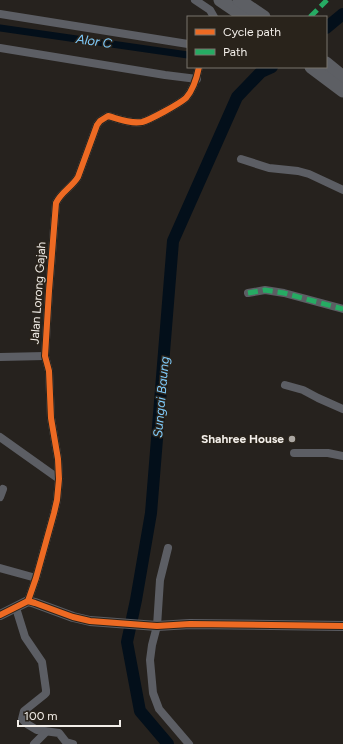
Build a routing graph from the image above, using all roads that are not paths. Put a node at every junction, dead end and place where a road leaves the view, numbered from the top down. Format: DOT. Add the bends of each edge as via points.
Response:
graph roads {
  1 [pos="195,0"];
  2 [pos="220,0"];
  3 [pos="239,0"];
  4 [pos="0,14"];
  5 [pos="213,16"];
  6 [pos="244,16"];
  7 [pos="263,16"];
  8 [pos="187,44"];
  9 [pos="0,48"];
  10 [pos="326,68"];
  11 [pos="198,72"];
  12 [pos="343,77"];
  13 [pos="343,90"];
  14 [pos="241,159"];
  15 [pos="343,190"];
  16 [pos="248,293"];
  17 [pos="343,309"];
  18 [pos="45,356"];
  19 [pos="0,357"];
  20 [pos="285,385"];
  21 [pos="343,409"];
  22 [pos="0,438"];
  23 [pos="294,453"];
  24 [pos="343,456"];
  25 [pos="59,479"];
  26 [pos="168,548"];
  27 [pos="0,568"];
  28 [pos="36,578"];
  29 [pos="28,601"];
  30 [pos="16,608"];
  31 [pos="0,615"];
  32 [pos="156,626"];
  33 [pos="343,626"];
  34 [pos="46,732"];
  35 [pos="34,744"];
  36 [pos="72,744"];
  37 [pos="189,744"];
  1 -- 5 [label="street" via="210,10"];
  2 -- 6 [label="main road"];
  3 -- 7 [label="main road"];
  4 -- 8 [label="street"];
  9 -- 11 [label="street" via="165,75"];
  10 -- 12 [label="main road"];
  10 -- 13 [label="main road"];
  11 -- 18 [label="street, Jalan Lorong Gajah" via="186,98 151,119 130,122 108,116 97,125 76,181 59,198 55,208"];
  14 -- 15 [label="street" via="269,168 309,174"];
  16 -- 17 [label="street" via="266,290 284,293"];
  18 -- 19 [label="street"];
  18 -- 25 [label="street, Jalan Lorong Gajah" via="49,371 51,418"];
  20 -- 21 [label="street" via="303,390"];
  22 -- 25 [label="street"];
  23 -- 24 [label="street" via="328,453"];
  25 -- 28 [label="street, Jalan Lorong Gajah" via="57,500"];
  26 -- 32 [label="street" via="160,580"];
  27 -- 28 [label="street"];
  28 -- 29 [label="street, Jalan Lorong Gajah"];
  29 -- 30 [label="street"];
  29 -- 32 [label="street" via="90,621"];
  30 -- 31 [label="street"];
  30 -- 34 [label="street" via="25,637 42,662 46,690 44,695 24,711 22,719 37,730"];
  32 -- 33 [label="street"];
  32 -- 37 [label="street" via="150,660 154,697 159,709"];
  34 -- 35 [label="street"];
  34 -- 36 [label="street" via="59,733 66,742"];
}
